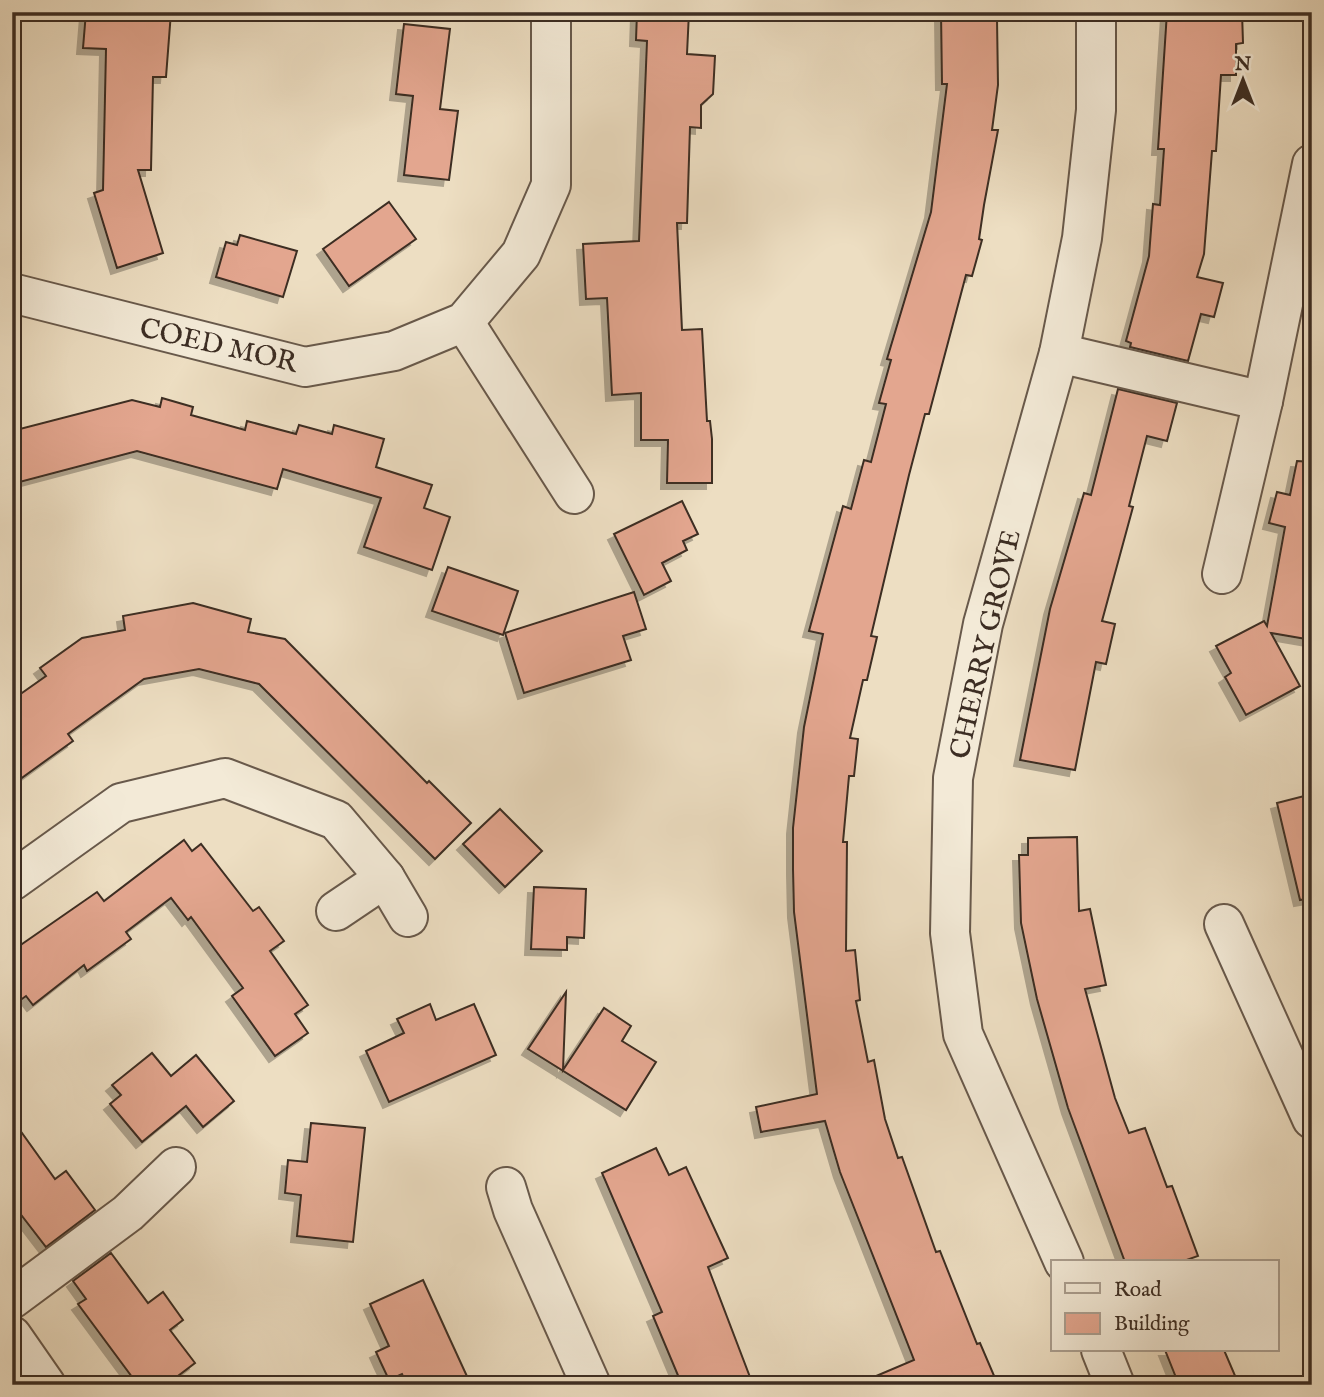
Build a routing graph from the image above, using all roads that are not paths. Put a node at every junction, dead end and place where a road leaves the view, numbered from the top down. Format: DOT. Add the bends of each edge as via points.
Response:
graph roads {
  1 [pos="551,12"];
  2 [pos="1096,12"];
  3 [pos="1312,164"];
  4 [pos="12,293"];
  5 [pos="464,322"];
  6 [pos="1059,353"];
  7 [pos="1263,401"];
  8 [pos="574,494"];
  9 [pos="1222,574"];
  10 [pos="385,878"];
  11 [pos="12,881"];
  12 [pos="336,911"];
  13 [pos="408,917"];
  14 [pos="1224,923"];
  15 [pos="1312,1119"];
  16 [pos="176,1167"];
  17 [pos="506,1187"];
  18 [pos="1063,1260"];
  19 [pos="12,1299"];
  20 [pos="12,1336"];
  21 [pos="1102,1352"];
  22 [pos="46,1385"];
  23 [pos="591,1385"];
  24 [pos="1115,1385"];
  1 -- 5 [label="street, COED MOR" via="551,185 522,254"];
  2 -- 6 [label="street, CHERRY GROVE" via="1096,110 1082,238"];
  3 -- 7 [label="street"];
  4 -- 5 [label="street, COED MOR" via="305,367 394,351"];
  5 -- 8 [label="street"];
  6 -- 7 [label="street"];
  6 -- 18 [label="street, CHERRY GROVE" via="983,624 953,778 950,933 963,1034"];
  7 -- 9 [label="street"];
  10 -- 11 [label="street" via="336,820 225,778 121,803"];
  10 -- 12 [label="street"];
  10 -- 13 [label="street"];
  14 -- 15 [label="street"];
  16 -- 19 [label="street" via="128,1213"];
  17 -- 23 [label="street"];
  20 -- 22 [label="street"];
  21 -- 24 [label="street"];
}
